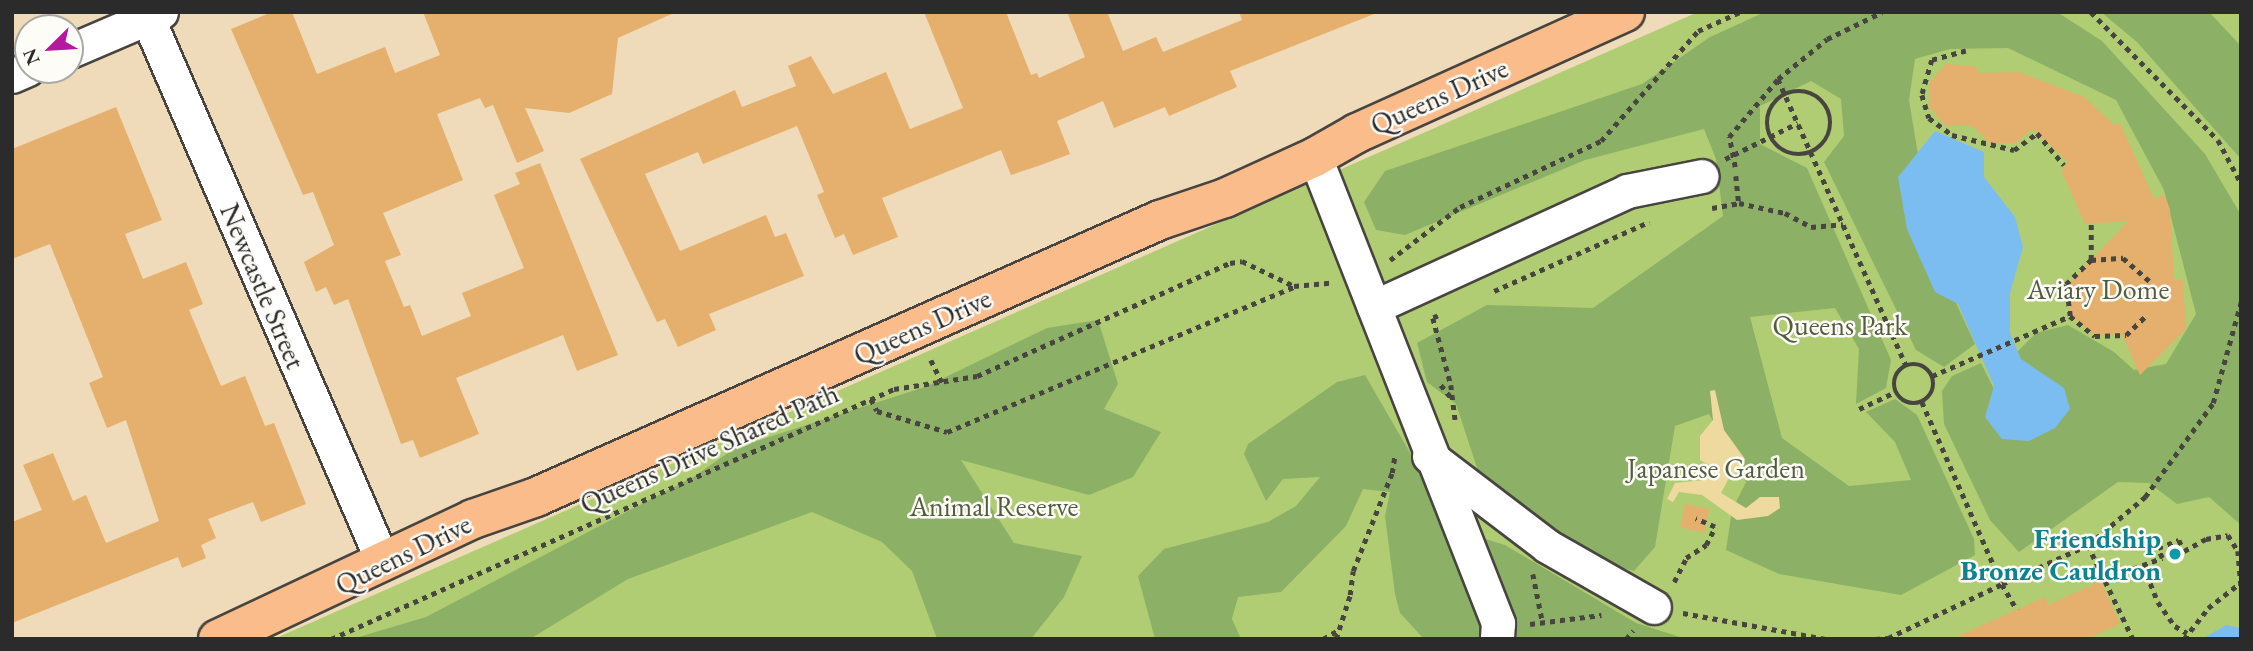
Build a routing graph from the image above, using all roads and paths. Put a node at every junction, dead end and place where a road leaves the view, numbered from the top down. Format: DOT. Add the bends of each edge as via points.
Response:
graph roads {
  1 [pos="1625,12"];
  2 [pos="1740,12"];
  3 [pos="1882,12"];
  4 [pos="2091,12"];
  5 [pos="151,14"];
  6 [pos="84,45"];
  7 [pos="1966,51"];
  8 [pos="1778,79"];
  9 [pos="1785,94"];
  10 [pos="1798,123"];
  11 [pos="1770,136"];
  12 [pos="1733,153"];
  13 [pos="1812,154"];
  14 [pos="1315,157"];
  15 [pos="2064,165"];
  16 [pos="1702,176"];
  17 [pos="2241,183"];
  18 [pos="1702,211"];
  19 [pos="1664,218"];
  20 [pos="1843,224"];
  21 [pos="2091,224"];
  22 [pos="2091,260"];
  23 [pos="1380,264"];
  24 [pos="2149,281"];
  25 [pos="1336,283"];
  26 [pos="1294,286"];
  27 [pos="1481,296"];
  28 [pos="2241,302"];
  29 [pos="1374,307"];
  30 [pos="1445,313"];
  31 [pos="2148,314"];
  32 [pos="2070,316"];
  33 [pos="933,365"];
  34 [pos="1906,365"];
  35 [pos="1932,376"];
  36 [pos="942,383"];
  37 [pos="1895,392"];
  38 [pos="872,399"];
  39 [pos="1922,402"];
  40 [pos="1859,409"];
  41 [pos="1456,425"];
  42 [pos="1392,442"];
  43 [pos="1429,456"];
  44 [pos="1696,519"];
  45 [pos="2088,545"];
  46 [pos="382,560"];
  47 [pos="2143,565"];
  48 [pos="1532,572"];
  49 [pos="2105,579"];
  50 [pos="2002,584"];
  51 [pos="2240,584"];
  52 [pos="1654,607"];
  53 [pos="2017,610"];
  54 [pos="1543,624"];
  55 [pos="1337,631"];
  56 [pos="1500,634"];
  57 [pos="2186,636"];
  58 [pos="1814,638"];
  59 [pos="1888,638"];
  60 [pos="218,639"];
  61 [pos="331,639"];
  62 [pos="1323,639"];
  63 [pos="1336,639"];
  64 [pos="1626,639"];
  65 [pos="1826,639"];
  66 [pos="1875,639"];
  67 [pos="2133,639"];
  1 -- 14 [label="main road, Queens Drive" via="1357,133"];
  2 -- 23 [label="path" via="1689,39 1601,141 1460,207 1415,246"];
  3 -- 8 [label="path" via="1827,39"];
  4 -- 17 [label="path" via="2218,140"];
  5 -- 6 [label="street"];
  5 -- 46 [label="street, Newcastle Street"];
  7 -- 15 [label="path" via="1932,60 1922,95 1929,118 1952,135 2014,150 2037,132"];
  8 -- 9 [label="path"];
  8 -- 12 [label="path" via="1729,137"];
  9 -- 10 [label="path"];
  9 -- 11 [label="path" via="1771,108"];
  9 -- 13 [label="path" via="1805,92 1829,110 1827,140"];
  10 -- 11 [label="path"];
  10 -- 13 [label="path"];
  11 -- 12 [label="path"];
  11 -- 13 [label="path" via="1782,151"];
  12 -- 16 [label="path"];
  13 -- 20 [label="path"];
  14 -- 29 [label="street"];
  14 -- 46 [label="main road, Queens Drive" via="1225,198 1160,220 536,497"];
  16 -- 29 [label="street" via="1627,191"];
  18 -- 20 [label="path" via="1739,203 1785,214 1811,227"];
  19 -- 27 [label="path"];
  20 -- 34 [label="path"];
  21 -- 22 [label="path"];
  22 -- 24 [label="path" via="2123,258"];
  22 -- 32 [label="path" via="2066,284"];
  25 -- 26 [label="path, Queens Drive Shared Path"];
  26 -- 36 [label="path, Queens Drive Shared Path" via="1242,261 1230,263 977,376"];
  26 -- 38 [label="path" via="947,432 877,411"];
  28 -- 45 [label="path" via="2213,403 2145,496"];
  29 -- 43 [label="street"];
  30 -- 41 [label="path" via="1433,318 1451,385"];
  31 -- 32 [label="path" via="2126,335 2095,336"];
  32 -- 35 [label="path"];
  33 -- 36 [label="path"];
  34 -- 35 [label="path" via="1926,368"];
  34 -- 37 [label="path" via="1894,381"];
  35 -- 39 [label="path" via="1933,388"];
  36 -- 38 [label="path, Queens Drive Shared Path" via="894,389"];
  37 -- 39 [label="path" via="1902,400"];
  37 -- 40 [label="path"];
  38 -- 61 [label="path, Queens Drive Shared Path"];
  39 -- 50 [label="path"];
  42 -- 55 [label="path" via="1392,473 1353,571"];
  43 -- 52 [label="street" via="1547,546"];
  43 -- 56 [label="street"];
  44 -- 52 [label="path" via="1715,527 1706,545 1686,558"];
  45 -- 49 [label="path"];
  45 -- 50 [label="path"];
  46 -- 60 [label="main road, Queens Drive" via="340,585"];
  47 -- 49 [label="path"];
  47 -- 51 [label="path" via="2162,558 2158,548 2179,540 2184,551 2206,539 2228,535 2238,551"];
  47 -- 57 [label="path" via="2158,602"];
  48 -- 54 [label="path"];
  49 -- 67 [label="path"];
  50 -- 53 [label="path"];
  50 -- 59 [label="path"];
  51 -- 57 [label="path" via="2208,608"];
  52 -- 54 [label="path"];
  52 -- 58 [label="path"];
  52 -- 64 [label="path"];
  54 -- 56 [label="path"];
  55 -- 62 [label="path"];
  55 -- 63 [label="path"];
  58 -- 65 [label="path"];
  59 -- 66 [label="path"];
}
